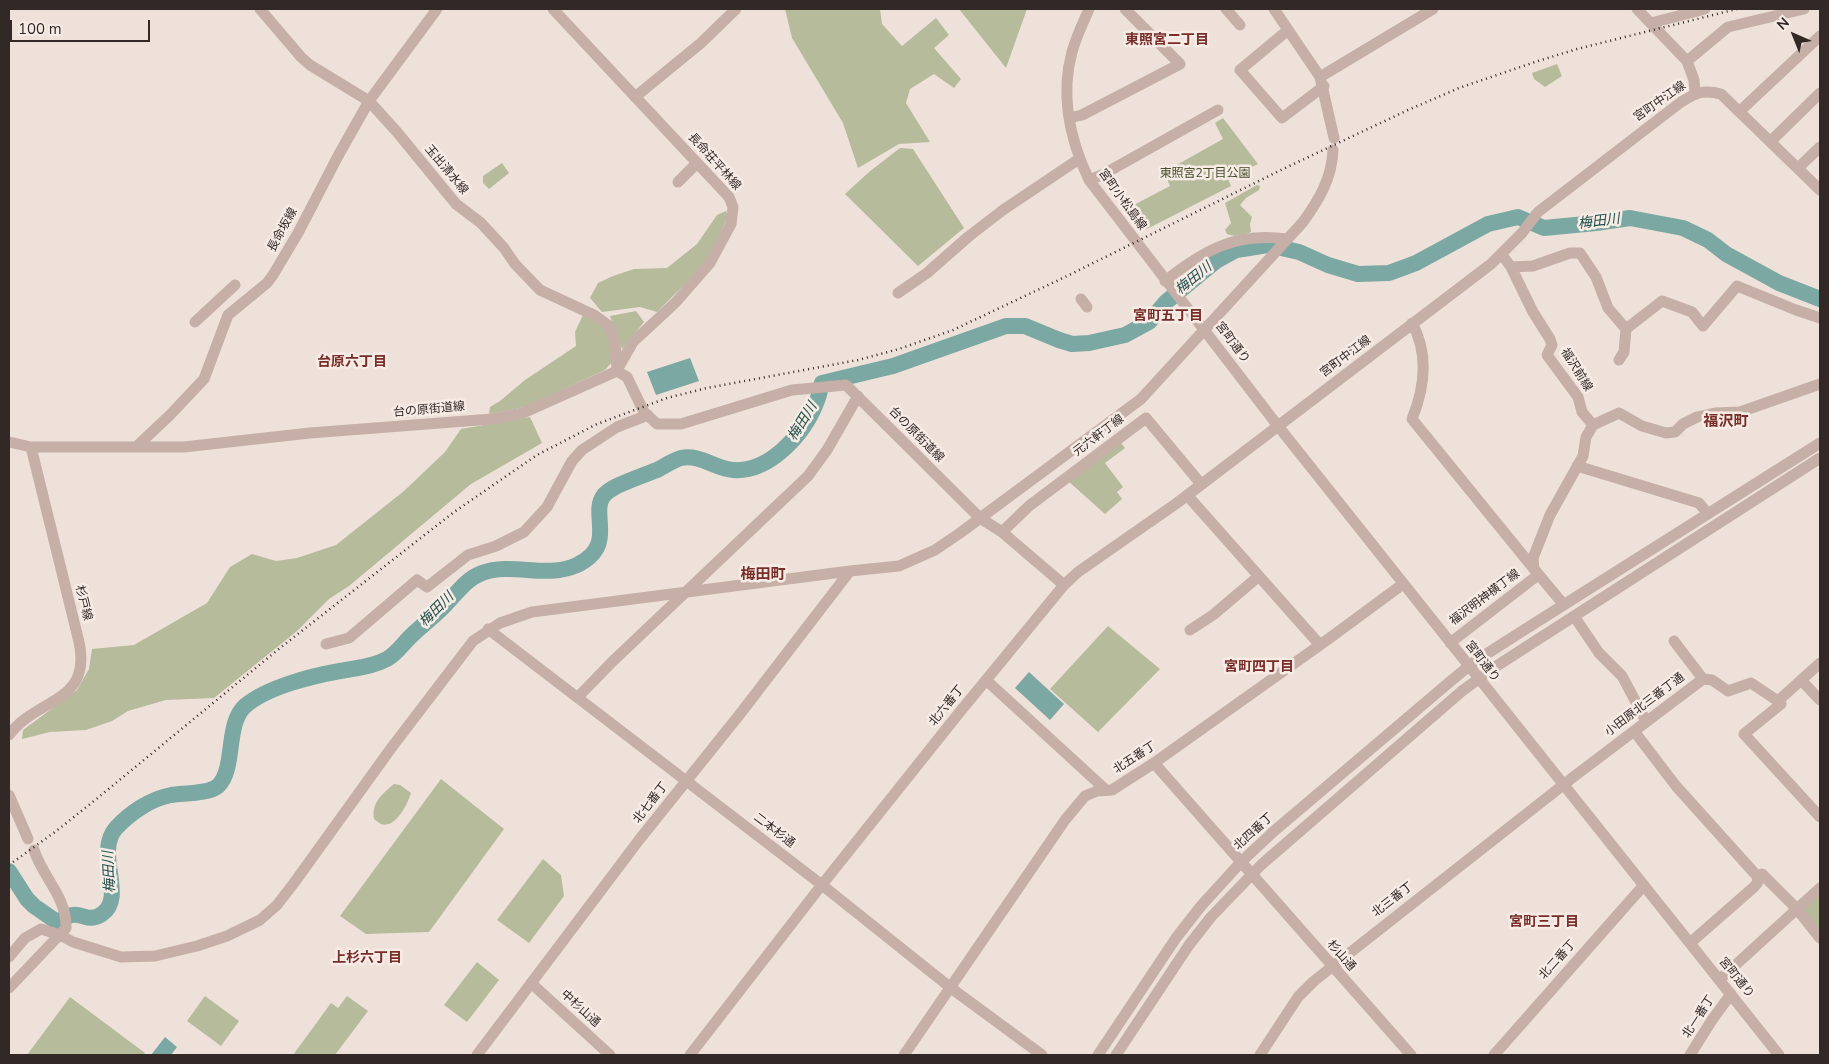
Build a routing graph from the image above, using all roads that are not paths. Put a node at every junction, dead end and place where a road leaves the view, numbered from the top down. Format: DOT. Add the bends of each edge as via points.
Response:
graph roads {
  1 [pos="260,9"];
  2 [pos="437,9"];
  3 [pos="553,9"];
  4 [pos="736,9"];
  5 [pos="1089,9"];
  6 [pos="1125,9"];
  7 [pos="1226,9"];
  8 [pos="1274,9"];
  9 [pos="1433,9"];
  10 [pos="1636,9"];
  11 [pos="1705,9"];
  12 [pos="1804,9"];
  13 [pos="1651,23"];
  14 [pos="1240,24"];
  15 [pos="1288,30"];
  16 [pos="1820,36"];
  17 [pos="1687,61"];
  18 [pos="1322,82"];
  19 [pos="1820,93"];
  20 [pos="1695,94"];
  21 [pos="635,97"];
  22 [pos="369,101"];
  23 [pos="1218,110"];
  24 [pos="1740,111"];
  25 [pos="1069,118"];
  26 [pos="1334,138"];
  27 [pos="1770,141"];
  28 [pos="1820,147"];
  29 [pos="1333,150"];
  30 [pos="1079,159"];
  31 [pos="697,163"];
  32 [pos="1798,168"];
  33 [pos="1089,180"];
  34 [pos="678,182"];
  35 [pos="1820,190"];
  36 [pos="1286,240"];
  37 [pos="1502,254"];
  38 [pos="1510,267"];
  39 [pos="1166,282"];
  40 [pos="234,285"];
  41 [pos="898,293"];
  42 [pos="217,302"];
  43 [pos="228,315"];
  44 [pos="1820,318"];
  45 [pos="195,322"];
  46 [pos="1412,323"];
  47 [pos="1626,329"];
  48 [pos="1205,330"];
  49 [pos="1619,360"];
  50 [pos="617,371"];
  51 [pos="1820,384"];
  52 [pos="858,396"];
  53 [pos="648,415"];
  54 [pos="1593,425"];
  55 [pos="1278,426"];
  56 [pos="9,442"];
  57 [pos="1820,443"];
  58 [pos="31,446"];
  59 [pos="136,447"];
  60 [pos="1820,458"];
  61 [pos="1577,466"];
  62 [pos="1202,484"];
  63 [pos="1187,495"];
  64 [pos="1708,514"];
  65 [pos="980,518"];
  66 [pos="1002,532"];
  67 [pos="850,571"];
  68 [pos="1536,572"];
  69 [pos="1259,576"];
  70 [pos="1403,584"];
  71 [pos="1064,585"];
  72 [pos="687,591"];
  73 [pos="1564,605"];
  74 [pos="1574,616"];
  75 [pos="488,630"];
  76 [pos="1190,630"];
  77 [pos="1674,641"];
  78 [pos="1450,643"];
  79 [pos="326,644"];
  80 [pos="1320,645"];
  81 [pos="1820,663"];
  82 [pos="1468,666"];
  83 [pos="1478,678"];
  84 [pos="1703,679"];
  85 [pos="986,680"];
  86 [pos="1801,680"];
  87 [pos="578,697"];
  88 [pos="1820,700"];
  89 [pos="1778,701"];
  90 [pos="1646,720"];
  91 [pos="1634,731"];
  92 [pos="9,735"];
  93 [pos="1154,763"];
  94 [pos="686,780"];
  95 [pos="1563,785"];
  96 [pos="1106,790"];
  97 [pos="9,795"];
  98 [pos="1820,817"];
  99 [pos="28,839"];
  100 [pos="34,850"];
  101 [pos="1241,862"];
  102 [pos="1252,874"];
  103 [pos="1758,876"];
  104 [pos="1644,884"];
  105 [pos="822,885"];
  106 [pos="1820,888"];
  107 [pos="1797,909"];
  108 [pos="63,930"];
  109 [pos="1820,938"];
  110 [pos="1690,943"];
  111 [pos="9,957"];
  112 [pos="1332,967"];
  113 [pos="1719,980"];
  114 [pos="531,983"];
  115 [pos="9,988"];
  116 [pos="951,988"];
  117 [pos="1731,994"];
  118 [pos="477,1055"];
  119 [pos="610,1055"];
  120 [pos="690,1055"];
  121 [pos="904,1055"];
  122 [pos="1042,1055"];
  123 [pos="1098,1055"];
  124 [pos="1116,1055"];
  125 [pos="1260,1055"];
  126 [pos="1411,1055"];
  127 [pos="1494,1055"];
  128 [pos="1690,1055"];
  129 [pos="1779,1055"];
  1 -- 22 [label="street, 玉出清水線" via="310,65"];
  2 -- 22 [label="street, 長命坂線"];
  3 -- 21 [label="street, 長命荘平林線"];
  4 -- 21 [label="street" via="701,43"];
  5 -- 25 [label="street, 宮町小松島線" via="1070,64 1067,88"];
  6 -- 25 [label="street" via="1180,64"];
  7 -- 14 [label="street"];
  8 -- 15 [label="street"];
  9 -- 18 [label="street"];
  10 -- 13 [label="street"];
  11 -- 13 [label="street"];
  12 -- 17 [label="street" via="1728,27"];
  13 -- 17 [label="street"];
  15 -- 18 [label="street"];
  15 -- 18 [label="street" via="1240,70 1281,118"];
  16 -- 24 [label="street"];
  17 -- 20 [label="street"];
  18 -- 26 [label="street"];
  19 -- 27 [label="street"];
  20 -- 24 [label="street, 宮町中江線" via="1708,91 1721,94"];
  20 -- 37 [label="street, 宮町中江線" via="1536,216"];
  21 -- 31 [label="street, 長命荘平林線"];
  22 -- 43 [label="street, 長命坂線" via="273,275"];
  22 -- 50 [label="street, 玉出清水線" via="456,204 481,223 540,290 608,325 614,341"];
  23 -- 33 [label="street"];
  24 -- 27 [label="street, 宮町中江線"];
  25 -- 30 [label="street, 宮町小松島線"];
  27 -- 32 [label="street, 宮町中江線"];
  28 -- 32 [label="street"];
  29 -- 36 [label="street" via="1321,196"];
  30 -- 33 [label="street, 宮町小松島線"];
  30 -- 41 [label="street" via="1004,210"];
  31 -- 34 [label="street"];
  31 -- 50 [label="street, 長命荘平林線" via="728,197 733,207 731,224 710,263 676,302 633,342"];
  32 -- 35 [label="street, 宮町中江線"];
  33 -- 39 [label="street, 宮町小松島線"];
  36 -- 39 [label="street" via="1258,237 1229,242 1194,261"];
  36 -- 48 [label="street"];
  37 -- 38 [label="street, 福沢前線"];
  37 -- 46 [label="street, 宮町中江線"];
  38 -- 47 [label="street" via="1533,266 1570,253 1580,253 1596,277 1608,308"];
  38 -- 54 [label="street, 福沢前線" via="1550,339 1552,345 1547,356 1578,397 1582,412"];
  39 -- 48 [label="street, 宮町通り"];
  40 -- 42 [label="street"];
  42 -- 43 [label="street"];
  42 -- 45 [label="street"];
  43 -- 59 [label="street" via="204,379"];
  44 -- 47 [label="street" via="1737,286 1703,326 1692,312 1662,301"];
  46 -- 55 [label="street, 宮町中江線"];
  46 -- 68 [label="street" via="1424,354 1421,396 1412,419"];
  47 -- 49 [label="street" via="1624,352"];
  48 -- 55 [label="street, 宮町通り"];
  48 -- 65 [label="street" via="1141,399"];
  50 -- 53 [label="street" via="627,377"];
  50 -- 59 [label="street, 台の原街道線" via="523,413 492,419 310,433 184,447"];
  51 -- 54 [label="street" via="1740,412 1696,417 1675,432 1666,434 1619,413"];
  52 -- 53 [label="street, 台の原街道線" via="846,384 792,390 682,424 657,424"];
  52 -- 65 [label="street, 台の原街道線"];
  52 -- 72 [label="street" via="808,476"];
  53 -- 79 [label="street" via="617,427 582,450 547,507 524,532 468,555 426,587 417,580 349,638"];
  54 -- 61 [label="street"];
  55 -- 62 [label="street, 北六番丁"];
  55 -- 70 [label="street, 宮町通り"];
  56 -- 58 [label="street, 台の原街道線"];
  57 -- 64 [label="street, 北四番丁"];
  58 -- 59 [label="street, 台の原街道線"];
  58 -- 92 [label="street, 杉戸線" via="82,656 77,681 70,689 19,722"];
  60 -- 74 [label="street"];
  61 -- 64 [label="street" via="1699,503"];
  61 -- 68 [label="street" via="1550,515 1533,558"];
  62 -- 63 [label="street, 北六番丁"];
  62 -- 66 [label="street, 元六軒丁線" via="1146,418 1029,506"];
  63 -- 69 [label="street"];
  63 -- 71 [label="street, 北六番丁"];
  64 -- 73 [label="street, 北四番丁"];
  65 -- 66 [label="street, 台の原街道線"];
  65 -- 67 [label="street" via="935,550 899,566"];
  66 -- 71 [label="street, 台の原街道線"];
  67 -- 72 [label="street"];
  67 -- 94 [label="street, 北七番丁"];
  68 -- 73 [label="street"];
  68 -- 78 [label="street, 福沢明神横丁線"];
  69 -- 76 [label="street"];
  69 -- 80 [label="street"];
  70 -- 78 [label="street, 宮町通り"];
  70 -- 80 [label="street, 北五番丁"];
  71 -- 85 [label="street, 北六番丁"];
  72 -- 75 [label="street" via="532,612"];
  72 -- 87 [label="street"];
  73 -- 82 [label="street, 北四番丁"];
  74 -- 83 [label="street"];
  74 -- 90 [label="street" via="1598,653 1622,676"];
  75 -- 87 [label="street, 二本杉通"];
  75 -- 108 [label="street" via="473,640 294,883 260,920 227,936 155,956 121,957 73,942"];
  77 -- 84 [label="street"];
  78 -- 82 [label="street, 宮町通り"];
  80 -- 93 [label="street, 北五番丁"];
  81 -- 86 [label="street"];
  82 -- 83 [label="street, 宮町通り"];
  82 -- 101 [label="street, 北四番丁"];
  83 -- 95 [label="street, 宮町通り"];
  83 -- 102 [label="street"];
  84 -- 89 [label="street, 小田原北三番丁通" via="1712,680 1728,691 1751,683"];
  84 -- 90 [label="street, 小田原北三番丁通"];
  85 -- 96 [label="street"];
  85 -- 105 [label="street, 北六番丁"];
  86 -- 88 [label="street"];
  86 -- 89 [label="street"];
  87 -- 94 [label="street, 二本杉通"];
  89 -- 98 [label="street" via="1781,704 1744,734"];
  90 -- 91 [label="street, 小田原北三番丁通"];
  91 -- 95 [label="street, 小田原北三番丁通"];
  91 -- 103 [label="street" via="1676,786"];
  93 -- 96 [label="street, 北五番丁" via="1112,790"];
  93 -- 101 [label="street, 杉山通"];
  94 -- 105 [label="street, 二本杉通"];
  94 -- 114 [label="street, 北七番丁"];
  95 -- 104 [label="street, 宮町通り"];
  95 -- 112 [label="street, 北三番丁"];
  96 -- 116 [label="street, 北五番丁" via="1085,796 1065,820"];
  97 -- 99 [label="street"];
  100 -- 108 [label="street" via="38,863 64,906"];
  101 -- 102 [label="street, 杉山通"];
  101 -- 123 [label="street, 北四番丁" via="1176,938"];
  102 -- 112 [label="street, 杉山通"];
  102 -- 124 [label="street" via="1200,931"];
  103 -- 107 [label="street" via="1762,874"];
  103 -- 110 [label="street" via="1754,887"];
  104 -- 110 [label="street, 宮町通り"];
  104 -- 127 [label="street, 北二番丁"];
  105 -- 116 [label="street, 二本杉通"];
  105 -- 120 [label="street, 北六番丁"];
  106 -- 107 [label="street"];
  107 -- 109 [label="street"];
  107 -- 113 [label="street"];
  108 -- 111 [label="street" via="41,929 25,938"];
  108 -- 115 [label="street"];
  110 -- 113 [label="street, 宮町通り"];
  112 -- 125 [label="street, 北三番丁" via="1298,997"];
  112 -- 126 [label="street, 杉山通"];
  113 -- 117 [label="street, 宮町通り"];
  114 -- 118 [label="street, 北七番丁"];
  114 -- 119 [label="street, 中杉山通"];
  116 -- 121 [label="street, 北五番丁"];
  116 -- 122 [label="street, 二本杉通"];
  117 -- 128 [label="street, 北一番丁"];
  117 -- 129 [label="street, 宮町通り"];
}
